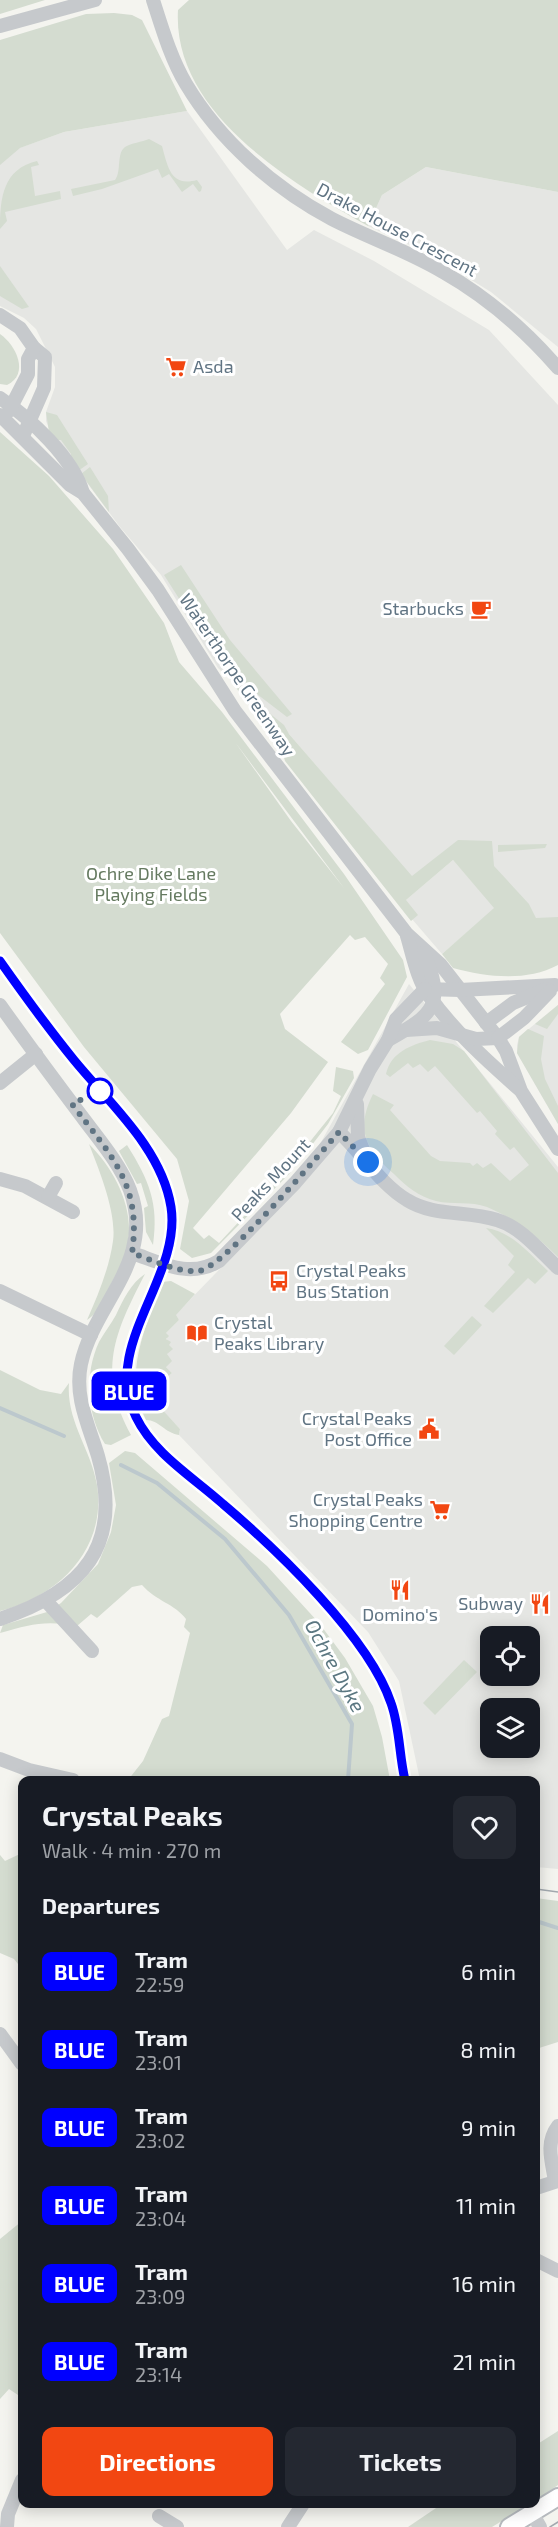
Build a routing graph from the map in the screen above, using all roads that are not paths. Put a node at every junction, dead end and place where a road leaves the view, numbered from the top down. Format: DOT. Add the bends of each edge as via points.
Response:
graph roads {
  1 [pos="94,0"];
  2 [pos="153,0"];
  3 [pos="0,26"];
  4 [pos="0,315"];
  5 [pos="34,348"];
  6 [pos="558,368"];
  7 [pos="6,402"];
  8 [pos="3,418"];
  9 [pos="30,422"];
  10 [pos="23,436"];
  11 [pos="83,493"];
  12 [pos="406,934"];
  13 [pos="422,948"];
  14 [pos="557,984"];
  15 [pos="460,990"];
  16 [pos="432,994"];
  17 [pos="0,1005"];
  18 [pos="486,1023"];
  19 [pos="405,1030"];
  20 [pos="462,1035"];
  21 [pos="498,1038"];
  22 [pos="388,1040"];
  23 [pos="484,1040"];
  24 [pos="36,1054"];
  25 [pos="505,1077"];
  26 [pos="0,1083"];
  27 [pos="521,1091"];
  28 [pos="358,1094"];
  29 [pos="339,1132"];
  30 [pos="558,1149"];
  31 [pos="368,1162"];
  32 [pos="0,1179"];
  33 [pos="56,1183"];
  34 [pos="48,1197"];
  35 [pos="73,1212"];
  36 [pos="132,1253"];
  37 [pos="558,1268"];
  38 [pos="0,1291"];
  39 [pos="91,1335"];
  40 [pos="46,1601"];
  41 [pos="0,1619"];
  42 [pos="92,1651"];
  43 [pos="0,1760"];
  44 [pos="55,1776"];
  45 [pos="0,2034"];
  46 [pos="18,2059"];
  47 [pos="558,2126"];
  48 [pos="557,2181"];
  49 [pos="540,2187"];
  50 [pos="540,2265"];
  51 [pos="558,2271"];
  52 [pos="18,2488"];
  53 [pos="558,2497"];
  54 [pos="300,2508"];
  55 [pos="159,2516"];
  56 [pos="536,2520"];
  57 [pos="4,2524"];
  58 [pos="177,2527"];
  59 [pos="288,2527"];
  60 [pos="509,2527"];
  1 -- 3 [label="street"];
  2 -- 6 [label="street, Drake House Crescent" via="187,86 240,152 310,206 417,257 470,288 514,323"];
  4 -- 5 [label="street" via="23,331"];
  5 -- 7 [label="street" via="28,359 28,374"];
  5 -- 9 [label="street" via="45,357 46,377"];
  7 -- 8 [label="street"];
  7 -- 9 [label="street, Waterthorpe Greenway"];
  8 -- 10 [label="street, Waterthorpe Greenway"];
  9 -- 10 [label="street"];
  9 -- 11 [label="street, Waterthorpe Greenway" via="79,479"];
  10 -- 11 [label="street, Waterthorpe Greenway" via="70,486"];
  11 -- 12 [label="street, Waterthorpe Greenway" via="158,590 235,711"];
  12 -- 13 [label="street, Waterthorpe Greenway"];
  12 -- 16 [label="street, Waterthorpe Greenway"];
  13 -- 15 [label="street, Waterthorpe Greenway"];
  13 -- 16 [label="street"];
  14 -- 15 [label="street"];
  14 -- 18 [label="street" via="513,1003"];
  14 -- 21 [label="street"];
  15 -- 16 [label="street"];
  15 -- 18 [label="street, Waterthorpe Greenway"];
  16 -- 19 [label="street"];
  16 -- 20 [label="street, Waterthorpe Greenway"];
  16 -- 22 [label="street, Peaks Mount" via="396,1019"];
  17 -- 24 [label="street"];
  18 -- 21 [label="street, Waterthorpe Greenway"];
  18 -- 23 [label="street"];
  19 -- 20 [label="street" via="437,1028"];
  19 -- 22 [label="street"];
  20 -- 23 [label="street"];
  20 -- 25 [label="street, Waterthorpe Greenway"];
  21 -- 23 [label="street"];
  21 -- 27 [label="street, Waterthorpe Greenway"];
  22 -- 28 [label="street, Peaks Mount"];
  23 -- 25 [label="street"];
  24 -- 26 [label="street"];
  24 -- 36 [label="street" via="124,1178 136,1218"];
  25 -- 27 [label="street, Waterthorpe Greenway"];
  27 -- 30 [label="street, Waterthorpe Greenway"];
  28 -- 29 [label="street, Peaks Mount"];
  28 -- 31 [label="street" via="358,1137"];
  29 -- 31 [label="street"];
  29 -- 36 [label="street, Peaks Mount" via="219,1261 207,1268 187,1270"];
  31 -- 37 [label="street" via="408,1201 441,1212 497,1220 518,1232"];
  32 -- 34 [label="street"];
  33 -- 34 [label="street"];
  34 -- 35 [label="street"];
  36 -- 39 [label="street" via="123,1280"];
  38 -- 39 [label="street"];
  39 -- 40 [label="street" via="81,1365 80,1399 103,1478 107,1502 104,1527 91,1560 67,1587"];
  40 -- 41 [label="street"];
  40 -- 42 [label="street"];
  43 -- 44 [label="street"];
  45 -- 46 [label="street"];
  47 -- 48 [label="street" via="549,2147"];
  48 -- 49 [label="street"];
  50 -- 51 [label="street"];
  52 -- 57 [label="street"];
  53 -- 56 [label="main road"];
  54 -- 59 [label="street"];
  55 -- 58 [label="street"];
  56 -- 60 [label="main road"];
}
